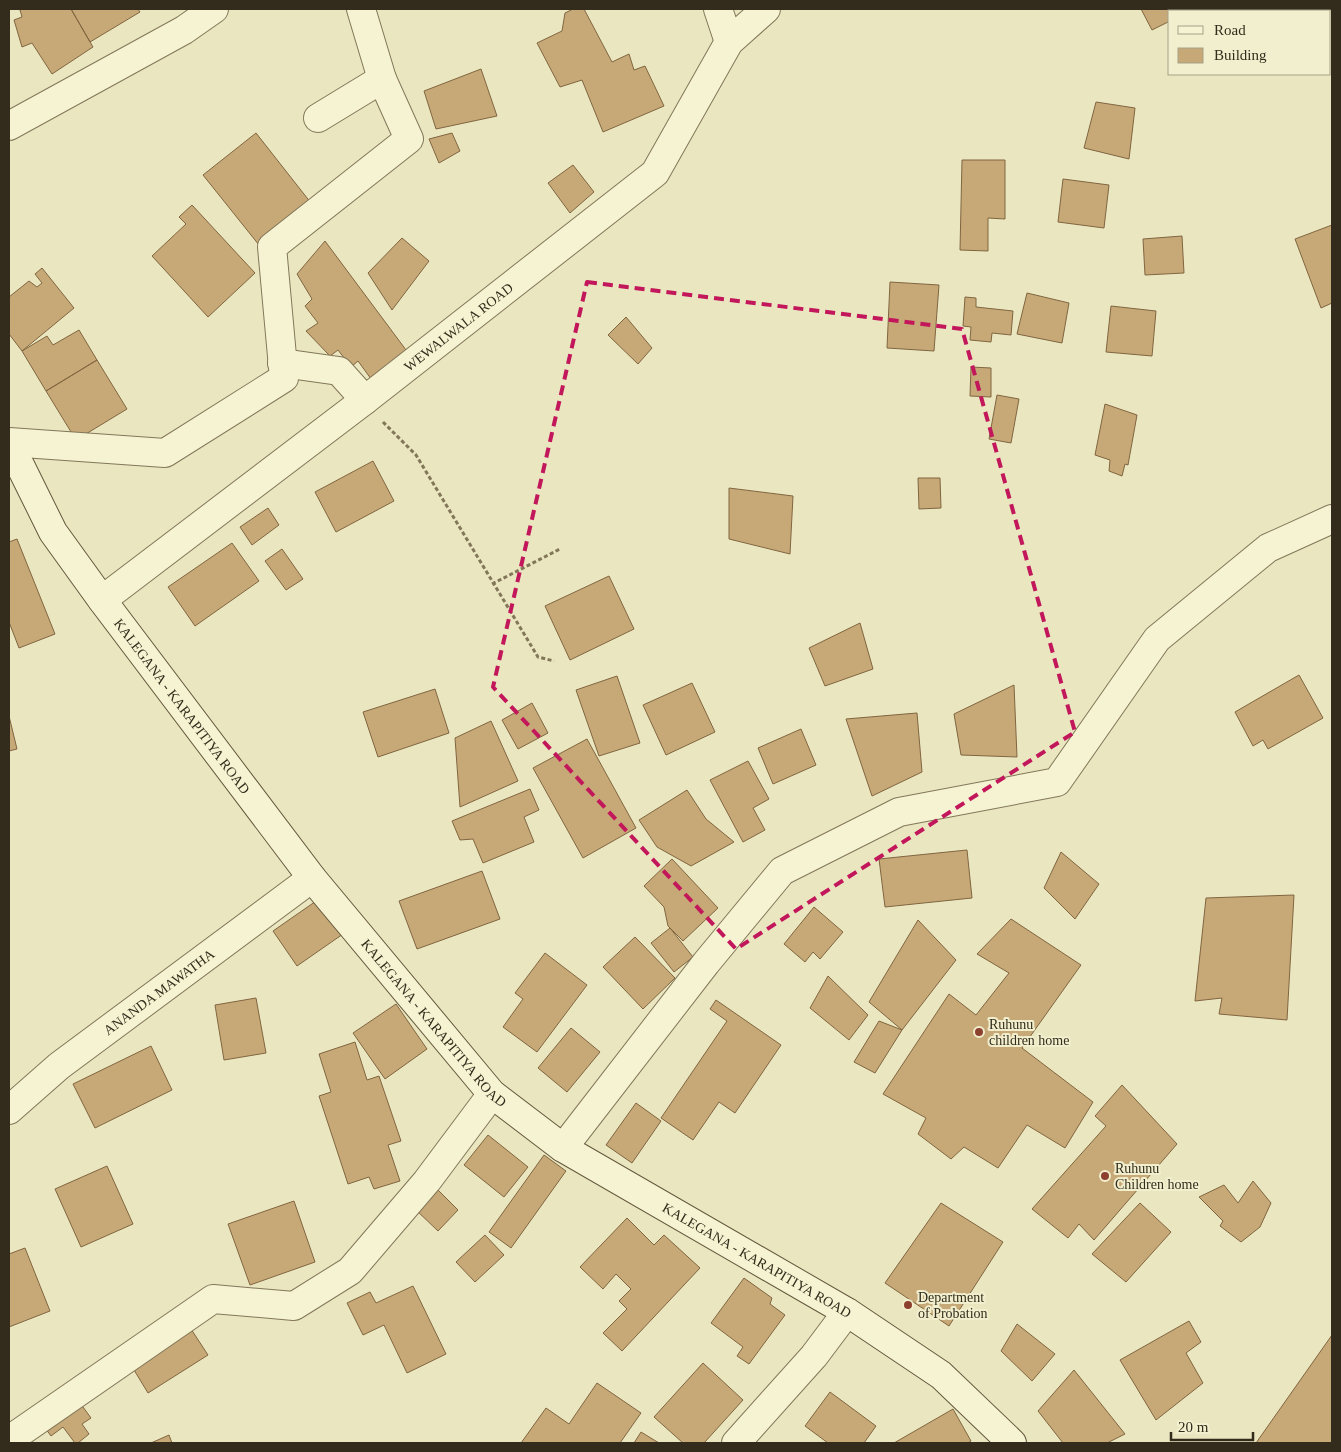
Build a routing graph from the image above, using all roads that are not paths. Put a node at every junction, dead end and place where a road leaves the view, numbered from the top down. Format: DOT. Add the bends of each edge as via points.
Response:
graph roads {
  1 [pos="214,9"];
  2 [pos="361,9"];
  3 [pos="718,9"];
  4 [pos="766,9"];
  5 [pos="730,42"];
  6 [pos="382,79"];
  7 [pos="318,118"];
  8 [pos="9,126"];
  9 [pos="282,363"];
  10 [pos="366,400"];
  11 [pos="9,443"];
  12 [pos="1332,519"];
  13 [pos="102,600"];
  14 [pos="312,878"];
  15 [pos="492,1094"];
  16 [pos="9,1110"];
  17 [pos="563,1148"];
  18 [pos="847,1312"];
  19 [pos="9,1440"];
  20 [pos="736,1443"];
  21 [pos="1012,1443"];
  1 -- 8 [label="street" via="184,30"];
  2 -- 6 [label="street"];
  3 -- 5 [label="street"];
  4 -- 5 [label="street, WEWALWALA ROAD"];
  5 -- 10 [label="street, WEWALWALA ROAD" via="655,173"];
  6 -- 7 [label="street"];
  6 -- 9 [label="street" via="409,139 272,247"];
  9 -- 10 [label="street" via="339,371"];
  9 -- 11 [label="street" via="284,378 165,453"];
  10 -- 13 [label="street, WEWALWALA ROAD"];
  11 -- 13 [label="street, KALEGANA - KARAPITIYA ROAD" via="53,532"];
  12 -- 17 [label="street" via="1268,548 1157,639 1057,782 899,812 782,870"];
  13 -- 14 [label="street, KALEGANA - KARAPITIYA ROAD"];
  14 -- 15 [label="street, KALEGANA - KARAPITIYA ROAD"];
  14 -- 16 [label="street, ANANDA MAWATHA" via="59,1066"];
  15 -- 17 [label="street, KALEGANA - KARAPITIYA ROAD"];
  15 -- 19 [label="street" via="427,1181 350,1271 294,1306 213,1299"];
  17 -- 18 [label="street, KALEGANA - KARAPITIYA ROAD"];
  18 -- 20 [label="street" via="814,1356"];
  18 -- 21 [label="street, KALEGANA - KARAPITIYA ROAD" via="941,1375"];
}
